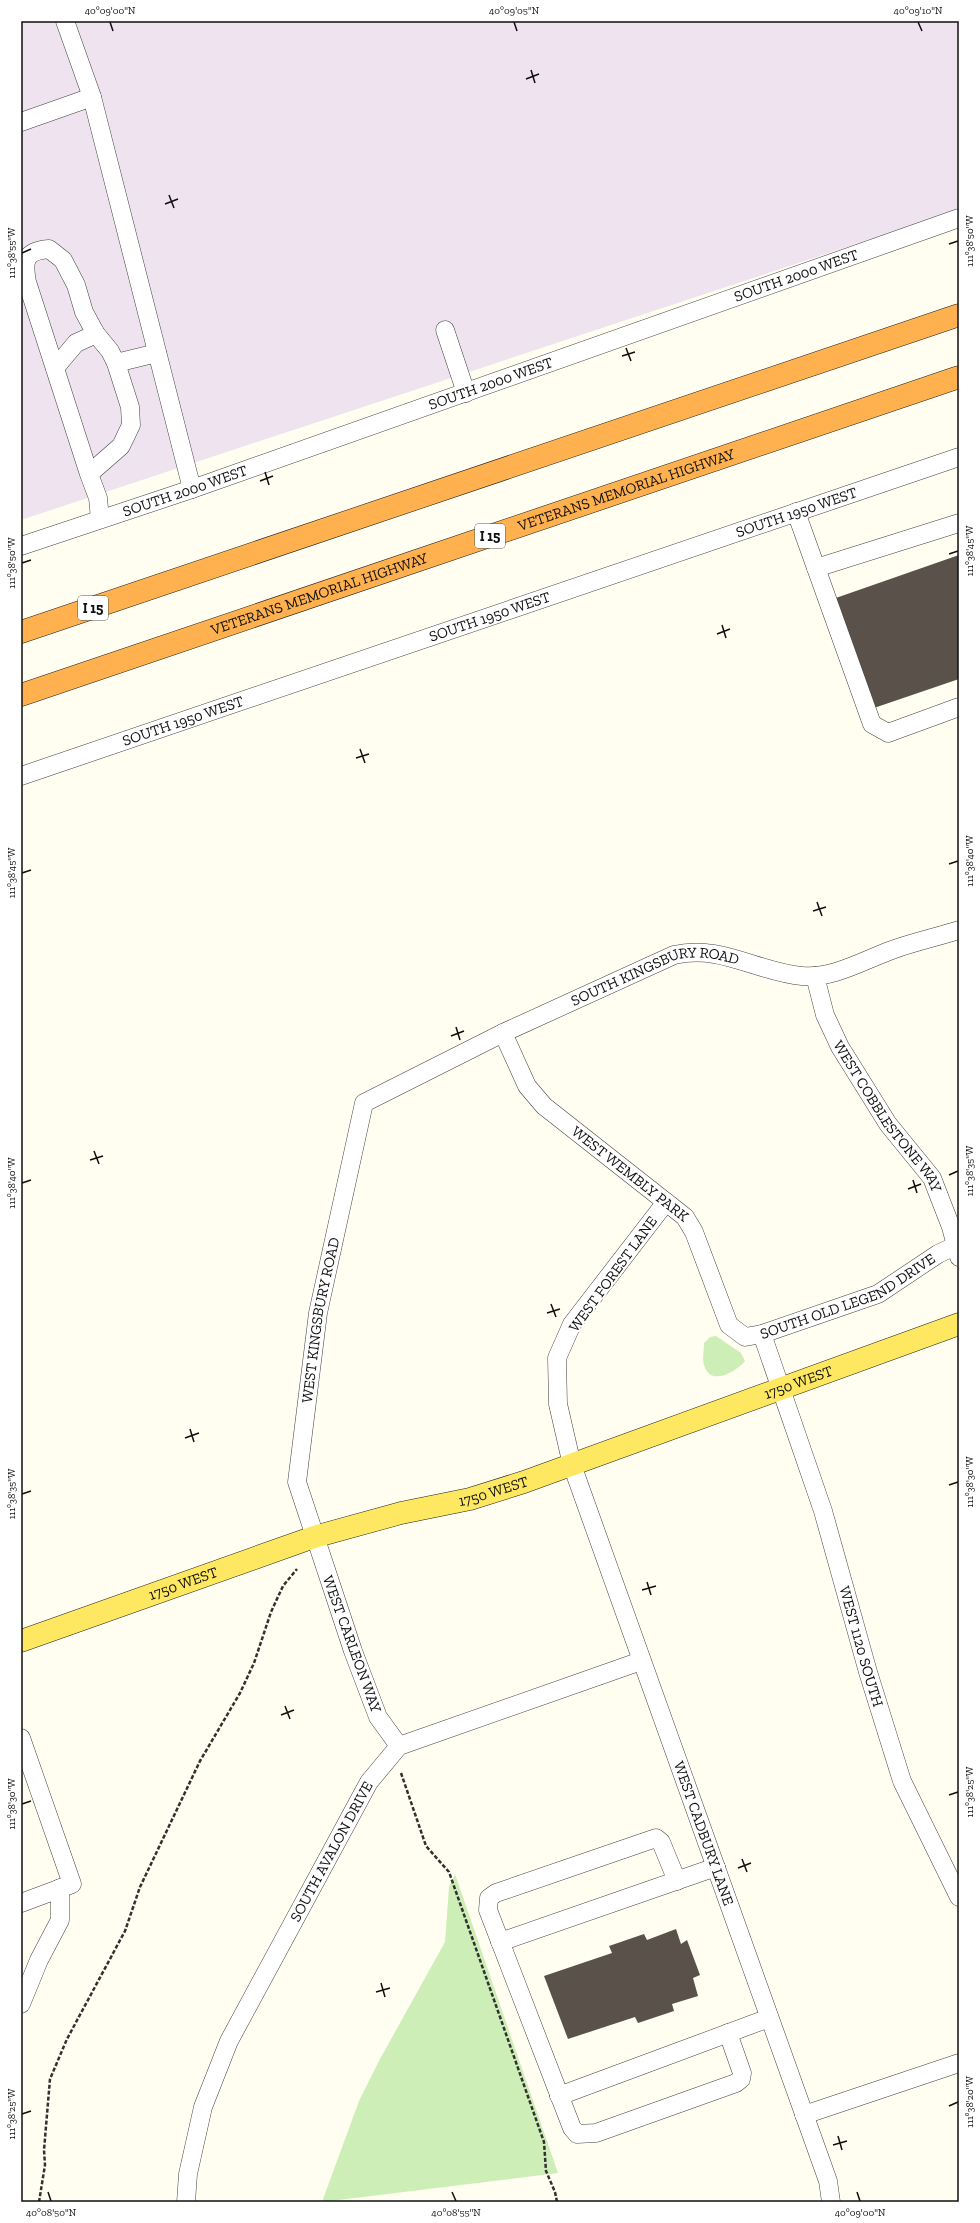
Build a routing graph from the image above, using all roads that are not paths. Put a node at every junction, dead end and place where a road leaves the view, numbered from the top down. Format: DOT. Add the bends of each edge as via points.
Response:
graph roads {
  1 [pos="65,21"];
  2 [pos="92,97"];
  3 [pos="21,122"];
  4 [pos="959,218"];
  5 [pos="959,314"];
  6 [pos="445,330"];
  7 [pos="96,334"];
  8 [pos="157,353"];
  9 [pos="116,362"];
  10 [pos="55,368"];
  11 [pos="959,377"];
  12 [pos="466,393"];
  13 [pos="959,456"];
  14 [pos="89,474"];
  15 [pos="192,489"];
  16 [pos="796,512"];
  17 [pos="100,519"];
  18 [pos="959,523"];
  19 [pos="21,546"];
  20 [pos="816,568"];
  21 [pos="21,632"];
  22 [pos="21,695"];
  23 [pos="959,707"];
  24 [pos="21,776"];
  25 [pos="959,930"];
  26 [pos="814,976"];
  27 [pos="503,1033"];
  28 [pos="364,1103"];
  29 [pos="666,1202"];
  30 [pos="958,1249"];
  31 [pos="959,1324"];
  32 [pos="734,1331"];
  33 [pos="762,1334"];
  34 [pos="781,1389"];
  35 [pos="572,1465"];
  36 [pos="314,1537"];
  37 [pos="21,1641"];
  38 [pos="641,1661"];
  39 [pos="21,1738"];
  40 [pos="399,1746"];
  41 [pos="27,1776"];
  42 [pos="716,1867"];
  43 [pos="677,1881"];
  44 [pos="66,1886"];
  45 [pos="959,1898"];
  46 [pos="21,1903"];
  47 [pos="500,1942"];
  48 [pos="21,2004"];
  49 [pos="769,2018"];
  50 [pos="728,2033"];
  51 [pos="959,2063"];
  52 [pos="559,2096"];
  53 [pos="804,2115"];
  54 [pos="186,2202"];
  55 [pos="831,2202"];
  1 -- 2 [label="street"];
  2 -- 3 [label="street"];
  2 -- 8 [label="street"];
  4 -- 12 [label="street, SOUTH 2000 WEST"];
  5 -- 21 [label="highway, I 15"];
  6 -- 12 [label="street"];
  7 -- 9 [label="street"];
  7 -- 10 [label="street" via="76,343"];
  7 -- 10 [label="street" via="63,260 49,249 37,250 28,256 24,266 27,282"];
  8 -- 9 [label="street"];
  8 -- 15 [label="street"];
  9 -- 14 [label="street" via="130,406 131,425 121,446"];
  10 -- 14 [label="street"];
  11 -- 22 [label="highway, VETERANS MEMORIAL HIGHWAY / I 15"];
  12 -- 15 [label="street, SOUTH 2000 WEST"];
  13 -- 16 [label="street, SOUTH 1950 WEST"];
  14 -- 17 [label="street" via="98,498"];
  15 -- 17 [label="street, SOUTH 2000 WEST"];
  16 -- 20 [label="street"];
  16 -- 24 [label="street, SOUTH 1950 WEST"];
  17 -- 19 [label="street, SOUTH 2000 WEST"];
  18 -- 20 [label="street"];
  20 -- 23 [label="street" via="872,724 888,732"];
  25 -- 26 [label="street, SOUTH KINGSBURY ROAD" via="893,950 828,974"];
  26 -- 27 [label="street, SOUTH KINGSBURY ROAD" via="783,973 717,953 689,952 655,963"];
  26 -- 30 [label="street, WEST COBBLESTONE WAY" via="825,1015 840,1047 888,1124 932,1178"];
  27 -- 28 [label="street, SOUTH KINGSBURY ROAD"];
  27 -- 29 [label="street, WEST WEMBLY PARK" via="527,1086 544,1106"];
  28 -- 36 [label="street, WEST KINGSBURY ROAD" via="318,1313 297,1482"];
  29 -- 32 [label="street, WEST WEMBLY PARK" via="685,1217 694,1232 725,1317"];
  29 -- 35 [label="street, WEST FOREST LANE" via="572,1324 557,1358 558,1404"];
  30 -- 33 [label="street, SOUTH OLD LEGEND DRIVE" via="921,1264 878,1294"];
  31 -- 34 [label="main road, 1750 WEST"];
  32 -- 33 [label="street, SOUTH OLD LEGEND DRIVE" via="745,1337"];
  33 -- 34 [label="street"];
  34 -- 35 [label="main road, 1750 WEST"];
  34 -- 45 [label="street, WEST 1120 SOUTH" via="823,1511 868,1672 902,1781"];
  35 -- 36 [label="main road, 1750 WEST" via="470,1499 401,1513"];
  35 -- 38 [label="street, WEST CADBURY LANE"];
  36 -- 37 [label="main road, 1750 WEST"];
  36 -- 40 [label="street, WEST CARLEON WAY" via="378,1717"];
  38 -- 40 [label="street"];
  38 -- 42 [label="street, WEST CADBURY LANE"];
  39 -- 41 [label="street"];
  40 -- 54 [label="street, SOUTH AVALON DRIVE" via="369,1782 229,2041 203,2107 188,2174"];
  41 -- 44 [label="street"];
  42 -- 43 [label="street"];
  42 -- 49 [label="street, WEST CADBURY LANE"];
  43 -- 47 [label="street"];
  43 -- 47 [label="street" via="661,1842 656,1838 636,1844 496,1893 489,1898 488,1910"];
  44 -- 46 [label="street"];
  44 -- 48 [label="street" via="60,1920 39,1960"];
  47 -- 52 [label="street"];
  49 -- 50 [label="street"];
  49 -- 53 [label="street, WEST CADBURY LANE"];
  50 -- 52 [label="street"];
  50 -- 52 [label="street" via="742,2073 741,2079 736,2083 586,2135 577,2134 572,2128"];
  51 -- 53 [label="street"];
  53 -- 55 [label="street, WEST CADBURY LANE" via="828,2181"];
}
